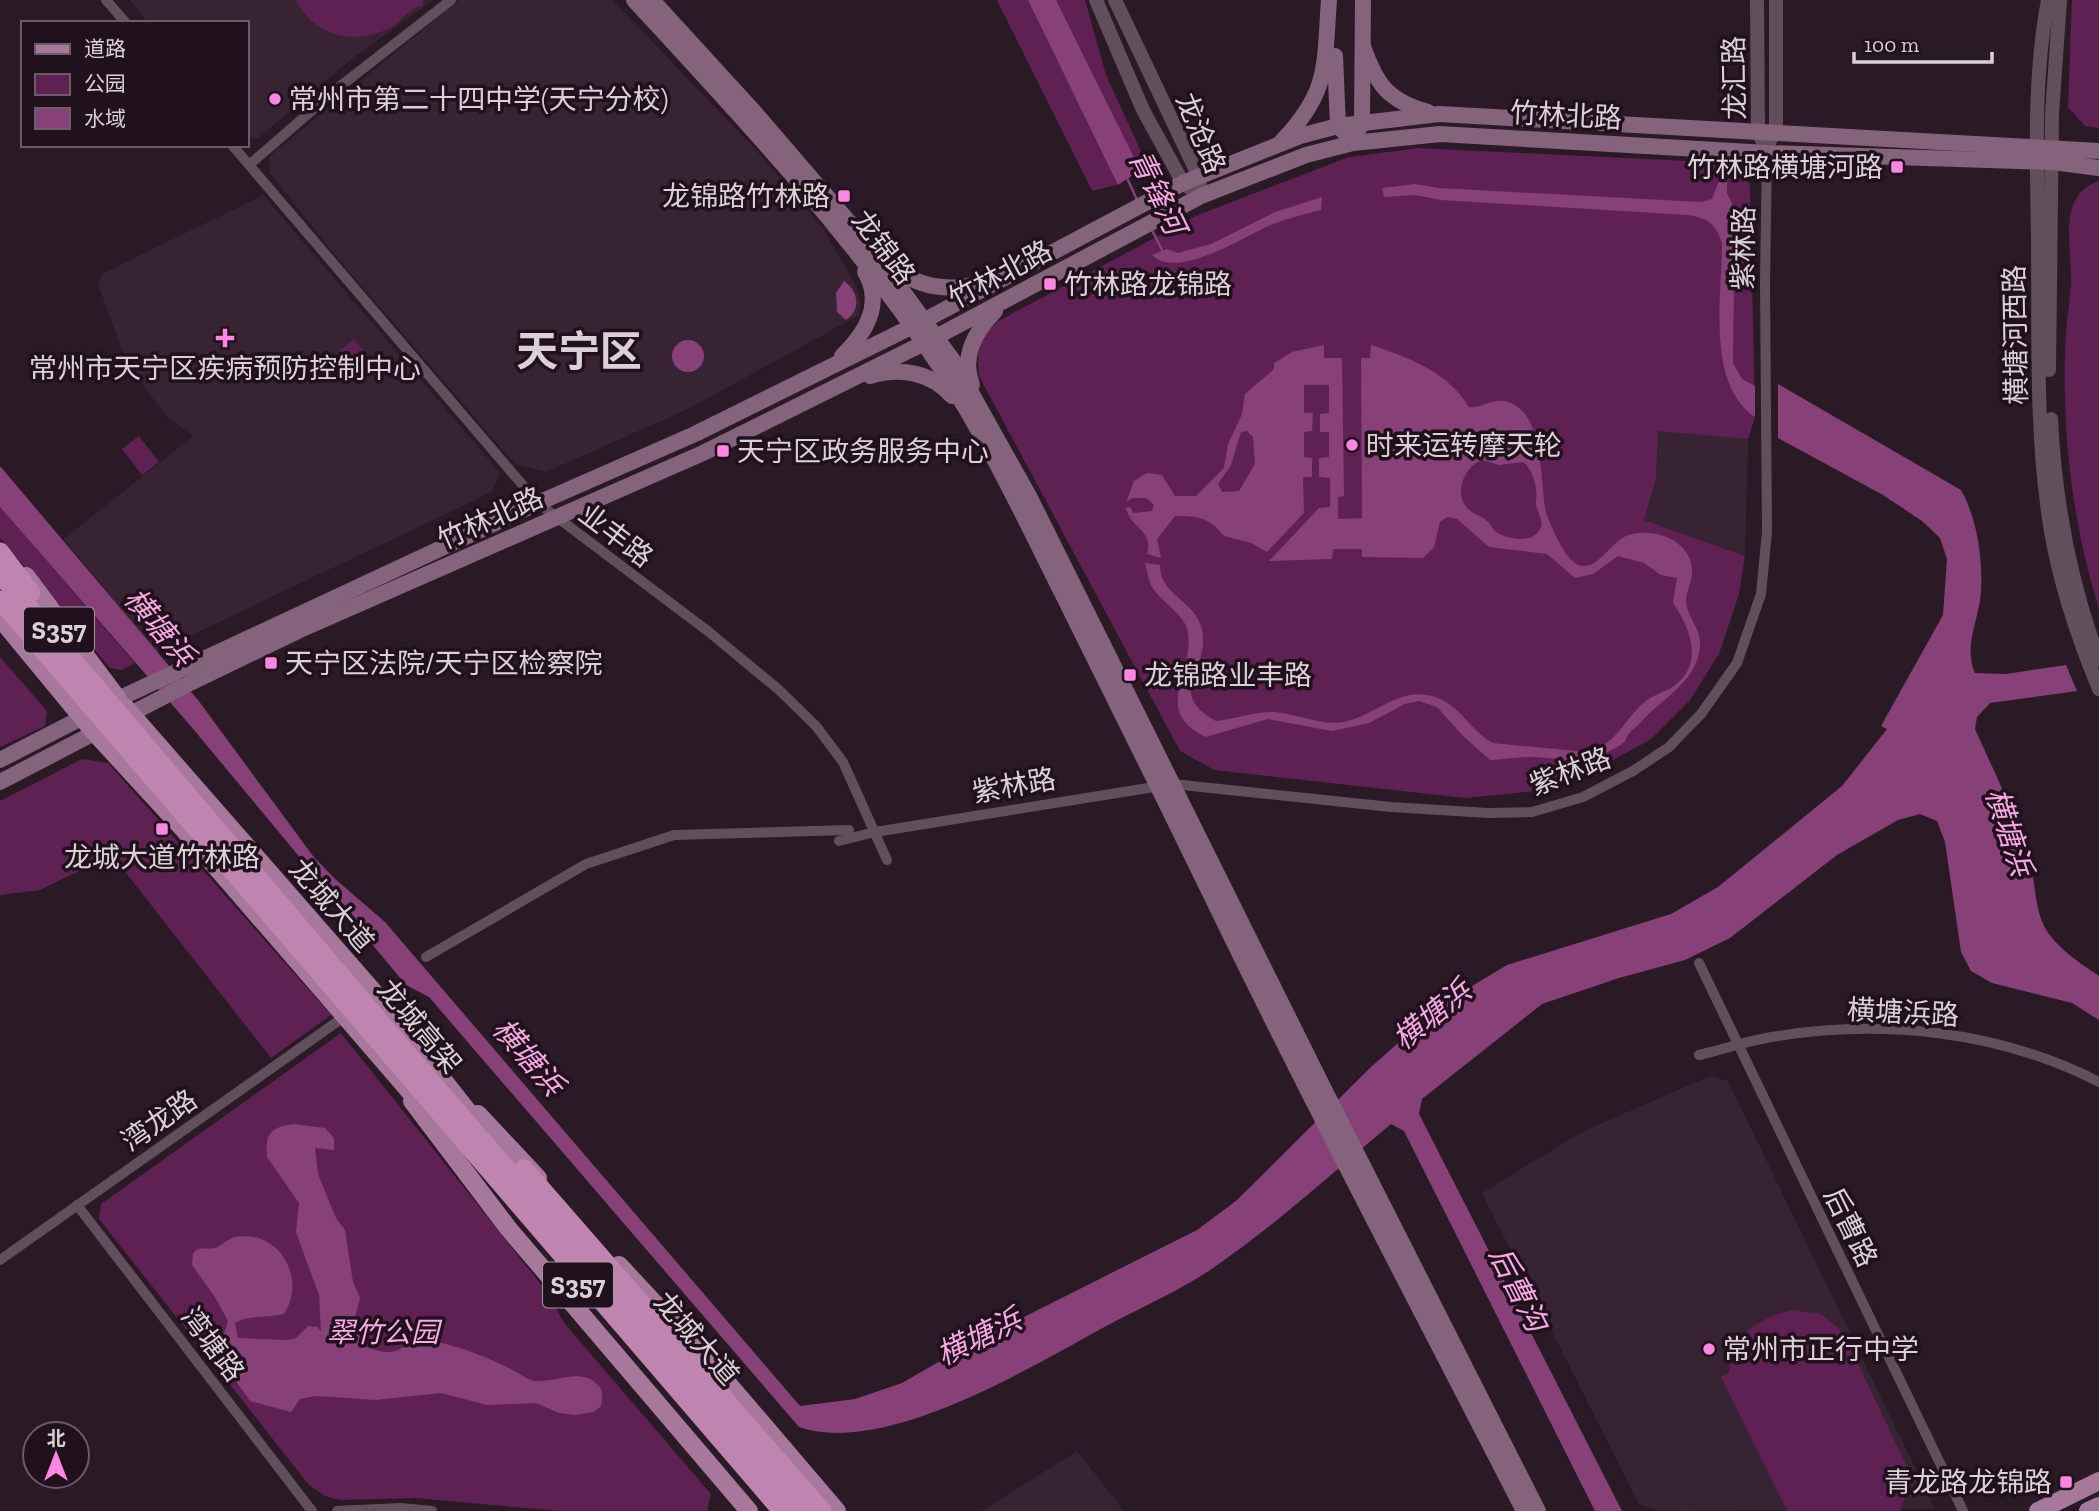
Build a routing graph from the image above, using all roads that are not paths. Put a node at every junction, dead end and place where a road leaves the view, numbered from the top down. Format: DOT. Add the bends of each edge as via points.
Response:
graph roads {
  1 [pos="106,0"];
  2 [pos="450,0"];
  3 [pos="634,0"];
  4 [pos="652,0"];
  5 [pos="1096,0"];
  6 [pos="1115,0"];
  7 [pos="1329,0"];
  8 [pos="1335,0"];
  9 [pos="1363,0"];
  10 [pos="1757,0"];
  11 [pos="1776,0"];
  12 [pos="2048,0"];
  13 [pos="2060,0"];
  14 [pos="123,21"];
  15 [pos="1363,46"];
  16 [pos="1486,117"];
  17 [pos="1362,121"];
  18 [pos="1338,126"];
  19 [pos="1758,130"];
  20 [pos="1776,131"];
  21 [pos="1353,143"];
  22 [pos="1279,145"];
  23 [pos="234,147"];
  24 [pos="2099,151"];
  25 [pos="1767,153"];
  26 [pos="2036,155"];
  27 [pos="2053,156"];
  28 [pos="249,165"];
  29 [pos="2099,167"];
  30 [pos="1199,177"];
  31 [pos="1183,183"];
  32 [pos="1201,196"];
  33 [pos="849,242"];
  34 [pos="872,249"];
  35 [pos="1022,268"];
  36 [pos="1009,299"];
  37 [pos="918,324"];
  38 [pos="930,341"];
  39 [pos="825,370"];
  40 [pos="835,388"];
  41 [pos="977,417"];
  42 [pos="538,503"];
  43 [pos="555,518"];
  44 [pos="0,543"];
  45 [pos="0,552"];
  46 [pos="0,561"];
  47 [pos="0,574"];
  48 [pos="0,600"];
  49 [pos="0,619"];
  50 [pos="0,635"];
  51 [pos="2094,662"];
  52 [pos="184,677"];
  53 [pos="72,683"];
  54 [pos="99,689"];
  55 [pos="2099,689"];
  56 [pos="155,692"];
  57 [pos="118,699"];
  58 [pos="131,714"];
  59 [pos="89,726"];
  60 [pos="0,760"];
  61 [pos="0,782"];
  62 [pos="1166,785"];
  63 [pos="849,830"];
  64 [pos="875,832"];
  65 [pos="839,841"];
  66 [pos="887,860"];
  67 [pos="426,957"];
  68 [pos="1699,963"];
  69 [pos="344,1017"];
  70 [pos="1737,1046"];
  71 [pos="1699,1055"];
  72 [pos="392,1056"];
  73 [pos="445,1079"];
  74 [pos="2099,1082"];
  75 [pos="1360,1177"];
  76 [pos="78,1205"];
  77 [pos="0,1260"];
  78 [pos="2099,1481"];
  79 [pos="2099,1506"];
  80 [pos="312,1511"];
  81 [pos="337,1511"];
  82 [pos="432,1511"];
  83 [pos="749,1511"];
  84 [pos="767,1511"];
  85 [pos="776,1511"];
  86 [pos="782,1511"];
  87 [pos="802,1511"];
  88 [pos="811,1511"];
  89 [pos="822,1511"];
  90 [pos="837,1511"];
  91 [pos="1524,1511"];
  92 [pos="1538,1511"];
  93 [pos="1963,1511"];
  94 [pos="2038,1511"];
  95 [pos="2088,1511"];
  1 -- 14 [label="street"];
  2 -- 28 [label="street"];
  3 -- 33 [label="main road, 龙锦路"];
  4 -- 34 [label="main road, 龙锦路"];
  5 -- 31 [label="street, 龙沧路" via="1143,110"];
  6 -- 30 [label="street, 龙沧路"];
  7 -- 22 [label="main road" via="1319,92 1305,117"];
  8 -- 18 [label="main road"];
  9 -- 15 [label="main road"];
  10 -- 19 [label="street, 龙汇路"];
  11 -- 20 [label="street, 龙汇路"];
  12 -- 26 [label="street, 横塘河西路" via="2042,28"];
  13 -- 27 [label="street, 横塘河西路"];
  15 -- 16 [label="main road" via="1381,88 1402,103 1426,112"];
  15 -- 17 [label="main road"];
  16 -- 17 [label="main road, 竹林北路" via="1439,114"];
  16 -- 19 [label="main road, 竹林北路"];
  17 -- 18 [label="main road, 竹林北路"];
  17 -- 21 [label="main road"];
  18 -- 21 [label="main road"];
  18 -- 22 [label="main road, 竹林北路"];
  19 -- 20 [label="main road, 竹林北路"];
  19 -- 25 [label="street, 龙汇路"];
  20 -- 25 [label="street, 紫林路"];
  20 -- 26 [label="main road, 竹林北路"];
  21 -- 25 [label="main road, 竹林北路" via="1440,134"];
  21 -- 32 [label="main road, 竹林北路" via="1306,155"];
  22 -- 30 [label="main road, 竹林北路"];
  23 -- 28 [label="street, 业丰路"];
  24 -- 27 [label="main road, 竹林北路"];
  25 -- 26 [label="main road, 竹林北路"];
  25 -- 62 [label="street, 紫林路" via="1766,554 1761,594 1737,663 1701,714 1668,747 1633,771 1583,797 1532,812 1391,807"];
  26 -- 27 [label="main road, 竹林北路"];
  26 -- 51 [label="street, 横塘河西路" via="2043,462 2051,531 2070,608"];
  27 -- 29 [label="main road, 竹林北路"];
  27 -- 51 [label="street, 横塘河西路" via="2049,355 2053,462 2068,555"];
  28 -- 42 [label="street, 业丰路"];
  30 -- 31 [label="main road, 竹林北路"];
  30 -- 32 [label="street, 龙沧路"];
  31 -- 32 [label="street, 龙沧路"];
  31 -- 35 [label="main road, 竹林北路"];
  32 -- 36 [label="main road, 竹林北路"];
  33 -- 37 [label="main road, 龙锦路"];
  33 -- 39 [label="main road" via="870,279 870,320 859,341"];
  34 -- 35 [label="main road" via="910,280 939,289 974,286"];
  34 -- 37 [label="main road, 龙锦路"];
  35 -- 37 [label="main road, 竹林北路"];
  36 -- 38 [label="main road, 竹林北路"];
  36 -- 41 [label="main road" via="978,330 968,353"];
  37 -- 38 [label="main road, 龙锦路"];
  37 -- 39 [label="main road, 竹林北路"];
  38 -- 40 [label="main road, 竹林北路"];
  38 -- 41 [label="main road, 龙锦路"];
  39 -- 42 [label="main road, 竹林北路"];
  40 -- 41 [label="main road" via="882,373 909,372 930,377"];
  40 -- 43 [label="main road, 竹林北路"];
  41 -- 62 [label="main road, 龙锦路" via="1030,498"];
  42 -- 43 [label="street, 业丰路"];
  42 -- 52 [label="main road, 竹林北路"];
  43 -- 52 [label="main road, 竹林北路"];
  43 -- 64 [label="street, 业丰路" via="778,688 843,762"];
  44 -- 57 [label="main road"];
  45 -- 54 [label="highway"];
  46 -- 57 [label="main road, 龙城大道 / S357"];
  47 -- 54 [label="highway, 龙城高架"];
  48 -- 53 [label="highway, 龙城高架"];
  49 -- 53 [label="highway"];
  49 -- 59 [label="main road, 龙城大道 / S357"];
  50 -- 59 [label="main road"];
  51 -- 55 [label="street"];
  52 -- 56 [label="main road, 竹林北路"];
  53 -- 72 [label="highway, 龙城高架"];
  54 -- 72 [label="highway, 龙城高架"];
  56 -- 57 [label="main road, 竹林北路"];
  56 -- 58 [label="main road, 竹林北路"];
  57 -- 58 [label="main road, 龙城大道 / S357"];
  57 -- 59 [label="main road, 竹林北路"];
  58 -- 59 [label="main road, 竹林北路"];
  58 -- 73 [label="main road, 龙城大道 / S357"];
  59 -- 60 [label="main road, 竹林北路"];
  59 -- 61 [label="main road, 竹林北路"];
  59 -- 69 [label="main road, 龙城大道 / S357"];
  62 -- 64 [label="street, 紫林路"];
  62 -- 75 [label="main road" via="1324,1089"];
  62 -- 75 [label="main road" via="1309,1098"];
  63 -- 67 [label="street" via="674,835 586,864"];
  64 -- 65 [label="street, 紫林路"];
  64 -- 66 [label="street, 业丰路"];
  68 -- 70 [label="street, 后曹路"];
  69 -- 72 [label="main road, 龙城大道 / S357"];
  69 -- 76 [label="street, 湾龙路"];
  70 -- 71 [label="street, 横塘浜路"];
  70 -- 74 [label="street, 横塘浜路" via="1814,1032 1879,1028 1937,1032 2028,1051"];
  70 -- 93 [label="street, 后曹路"];
  72 -- 83 [label="main road" via="508,1228"];
  72 -- 84 [label="highway" via="533,1241"];
  72 -- 85 [label="main road, 龙城大道 / S357"];
  72 -- 86 [label="highway, 龙城高架"];
  72 -- 87 [label="highway, 龙城高架"];
  72 -- 89 [label="highway" via="509,1153"];
  73 -- 88 [label="main road, 龙城大道 / S357" via="502,1156"];
  73 -- 90 [label="main road" via="714,1367"];
  75 -- 91 [label="main road"];
  75 -- 92 [label="main road"];
  76 -- 77 [label="street, 湾龙路"];
  76 -- 80 [label="street, 湾塘路"];
  78 -- 94 [label="main road"];
  79 -- 95 [label="main road"];
  81 -- 82 [label="street"];
}
